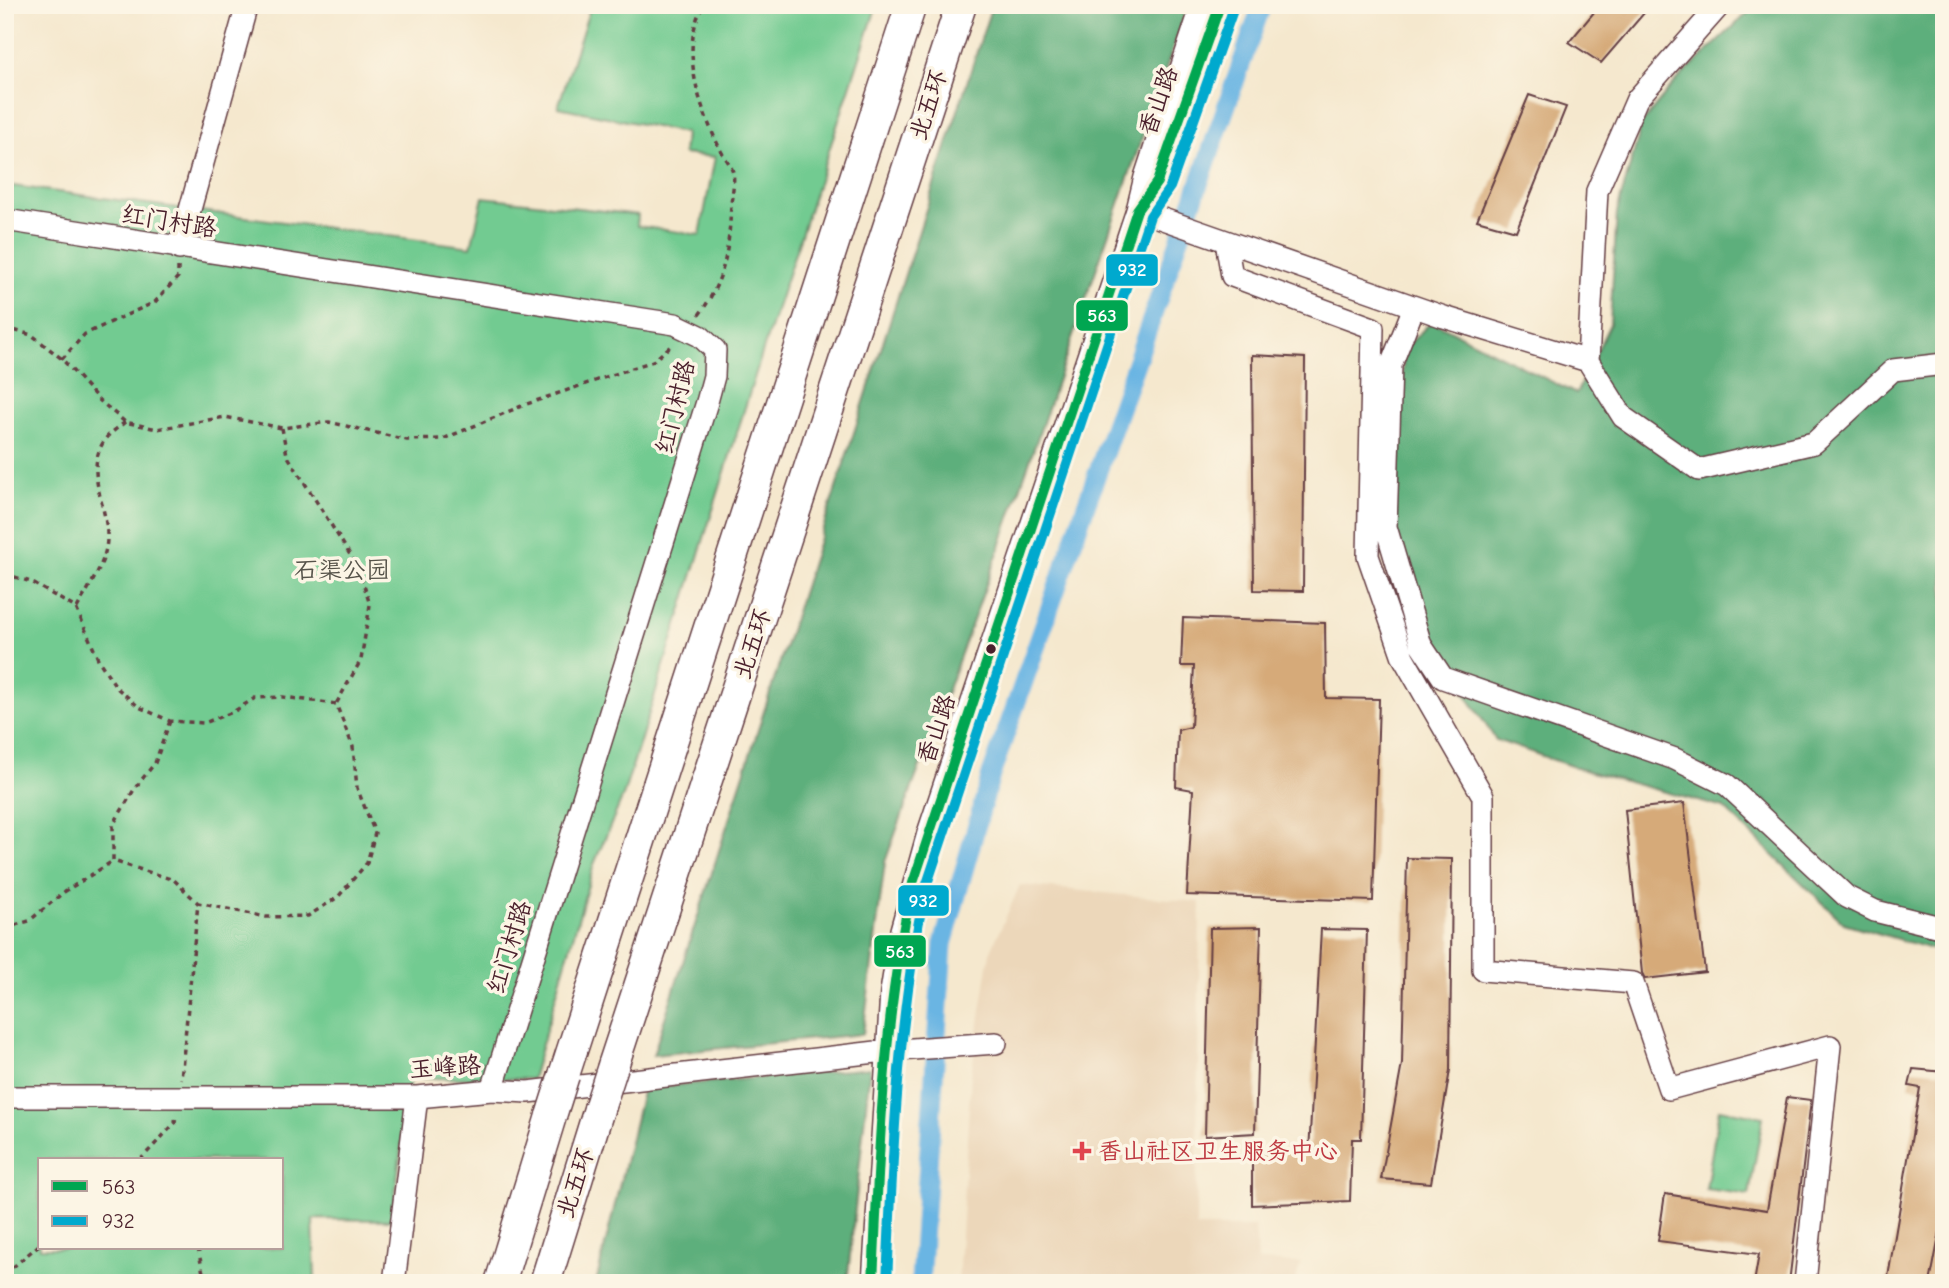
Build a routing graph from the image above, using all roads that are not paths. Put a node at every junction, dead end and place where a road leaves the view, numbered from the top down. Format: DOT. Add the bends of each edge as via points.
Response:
graph roads {
  1 [pos="247,5"];
  2 [pos="911,5"];
  3 [pos="961,5"];
  4 [pos="1202,5"];
  5 [pos="1220,5"];
  6 [pos="1720,5"];
  7 [pos="1137,210"];
  8 [pos="5,220"];
  9 [pos="1226,242"];
  10 [pos="179,249"];
  11 [pos="1414,307"];
  12 [pos="1588,361"];
  13 [pos="1944,364"];
  14 [pos="1944,928"];
  15 [pos="996,1043"];
  16 [pos="885,1051"];
  17 [pos="492,1090"];
  18 [pos="5,1097"];
  19 [pos="416,1097"];
  20 [pos="394,1283"];
  21 [pos="500,1283"];
  22 [pos="545,1283"];
  23 [pos="873,1283"];
  24 [pos="1805,1283"];
  1 -- 10 [label="street"];
  2 -- 21 [label="highway, 北五环, bridge"];
  3 -- 22 [label="highway, 北五环, bridge"];
  4 -- 7 [label="street, 香山路"];
  5 -- 7 [label="street, 香山路" via="1157,181"];
  6 -- 12 [label="street" via="1637,99 1597,191"];
  7 -- 9 [label="street"];
  7 -- 16 [label="street, 香山路" via="925,846 901,930"];
  8 -- 10 [label="street, 红门村路"];
  9 -- 11 [label="street"];
  9 -- 24 [label="street" via="1232,276 1373,328 1368,556 1403,657 1483,796 1483,970 1633,983 1669,1089 1830,1046"];
  10 -- 17 [label="street, 红门村路" via="675,324 701,336 715,350 714,376"];
  11 -- 12 [label="street"];
  11 -- 14 [label="street" via="1391,365 1387,527 1421,645 1443,678 1675,759 1727,785 1847,897 1875,911"];
  12 -- 13 [label="street" via="1623,417 1699,470 1814,443 1893,370"];
  15 -- 16 [label="street, 玉峰路"];
  16 -- 17 [label="street, 玉峰路" via="528,1092"];
  16 -- 23 [label="street, 香山路"];
  17 -- 19 [label="street, 玉峰路"];
  18 -- 19 [label="street, 玉峰路"];
  19 -- 20 [label="street"];
}
